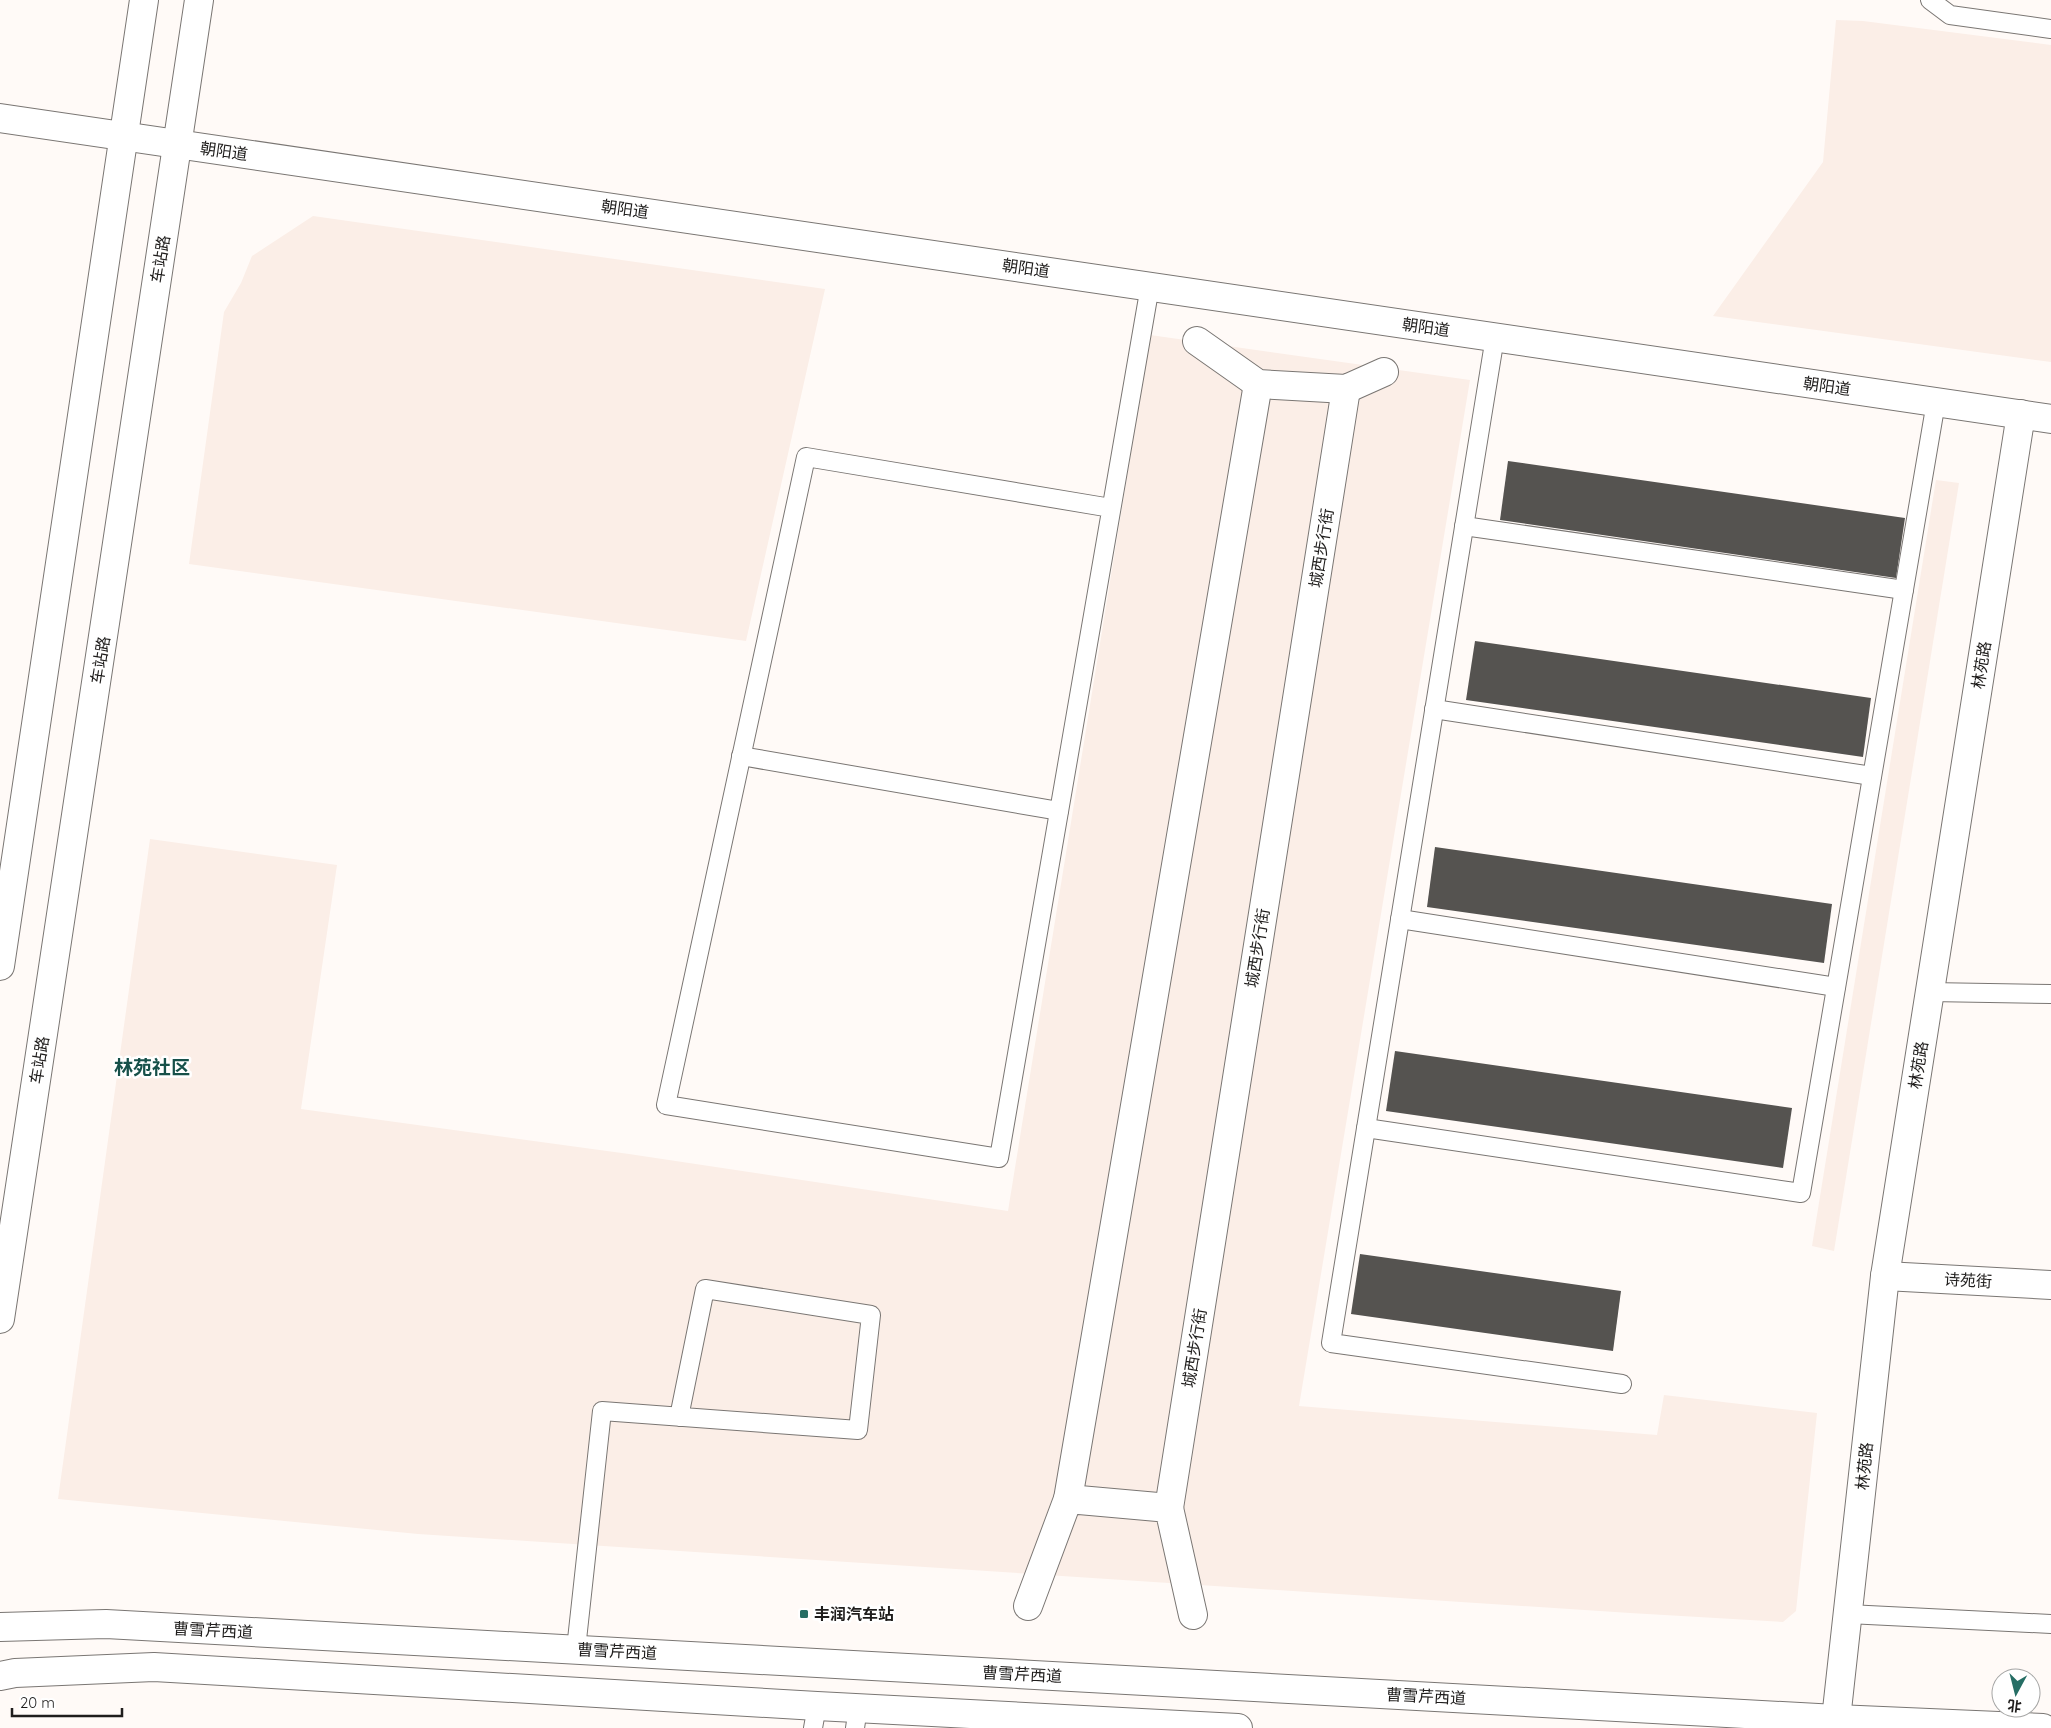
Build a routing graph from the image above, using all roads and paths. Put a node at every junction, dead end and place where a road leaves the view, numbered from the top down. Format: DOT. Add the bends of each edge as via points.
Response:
graph roads {
  1 [pos="144,0"];
  2 [pos="199,0"];
  3 [pos="1930,0"];
  4 [pos="2051,29"];
  5 [pos="0,118"];
  6 [pos="124,137"];
  7 [pos="178,144"];
  8 [pos="1150,286"];
  9 [pos="1495,337"];
  10 [pos="1197,341"];
  11 [pos="1384,372"];
  12 [pos="1258,384"];
  13 [pos="1346,389"];
  14 [pos="1936,402"];
  15 [pos="2021,414"];
  16 [pos="2051,419"];
  17 [pos="1111,508"];
  18 [pos="1464,526"];
  19 [pos="1904,590"];
  20 [pos="1434,709"];
  21 [pos="742,756"];
  22 [pos="1872,776"];
  23 [pos="1059,811"];
  24 [pos="1400,919"];
  25 [pos="0,966"];
  26 [pos="1836,987"];
  27 [pos="1929,992"];
  28 [pos="2051,994"];
  29 [pos="1366,1128"];
  30 [pos="1884,1276"];
  31 [pos="2051,1284"];
  32 [pos="0,1319"];
  33 [pos="1622,1384"];
  34 [pos="679,1416"];
  35 [pos="1068,1499"];
  36 [pos="1168,1508"];
  37 [pos="1028,1606"];
  38 [pos="1848,1614"];
  39 [pos="1193,1615"];
  40 [pos="2051,1624"];
  41 [pos="0,1627"];
  42 [pos="576,1649"];
  43 [pos="0,1676"];
  44 [pos="815,1717"];
  45 [pos="857,1718"];
  46 [pos="1836,1719"];
  47 [pos="1238,1728"];
  48 [pos="2043,1728"];
  1 -- 6 [label="street"];
  2 -- 7 [label="street, 车站路"];
  3 -- 4 [label="lane" via="1950,15"];
  5 -- 6 [label="street, 朝阳道"];
  6 -- 7 [label="street, 朝阳道"];
  6 -- 25 [label="street"];
  7 -- 8 [label="street, 朝阳道"];
  7 -- 32 [label="street, 车站路"];
  8 -- 9 [label="street, 朝阳道"];
  8 -- 17 [label="lane"];
  9 -- 14 [label="street, 朝阳道"];
  9 -- 18 [label="lane"];
  10 -- 12 [label="street"];
  11 -- 13 [label="street"];
  12 -- 13 [label="street"];
  12 -- 35 [label="street"];
  13 -- 36 [label="street, 城西步行街"];
  14 -- 15 [label="street, 朝阳道"];
  14 -- 19 [label="lane"];
  15 -- 16 [label="street, 朝阳道"];
  15 -- 27 [label="street, 林苑路"];
  17 -- 21 [label="lane" via="806,457"];
  17 -- 23 [label="lane"];
  18 -- 19 [label="lane"];
  18 -- 20 [label="lane"];
  19 -- 22 [label="lane"];
  20 -- 22 [label="lane"];
  20 -- 24 [label="lane"];
  21 -- 23 [label="lane"];
  21 -- 23 [label="lane" via="666,1105 999,1158"];
  22 -- 26 [label="lane"];
  24 -- 26 [label="lane"];
  24 -- 29 [label="lane"];
  26 -- 29 [label="lane" via="1801,1193"];
  27 -- 28 [label="lane"];
  27 -- 30 [label="street, 林苑路"];
  29 -- 33 [label="lane" via="1331,1343"];
  30 -- 31 [label="street, 诗苑街"];
  30 -- 38 [label="street, 林苑路"];
  34 -- 34 [label="lane" via="858,1430 871,1315 705,1289"];
  34 -- 42 [label="lane" via="602,1411"];
  35 -- 36 [label="street"];
  35 -- 37 [label="street"];
  36 -- 39 [label="street"];
  38 -- 40 [label="lane"];
  38 -- 46 [label="street, 林苑路"];
  41 -- 42 [label="street, 曹雪芹西道" via="106,1624"];
  42 -- 46 [label="street, 曹雪芹西道"];
  43 -- 44 [label="street" via="154,1667"];
  44 -- 45 [label="street"];
  45 -- 47 [label="street"];
  46 -- 48 [label="street, 曹雪芹西道"];
}
